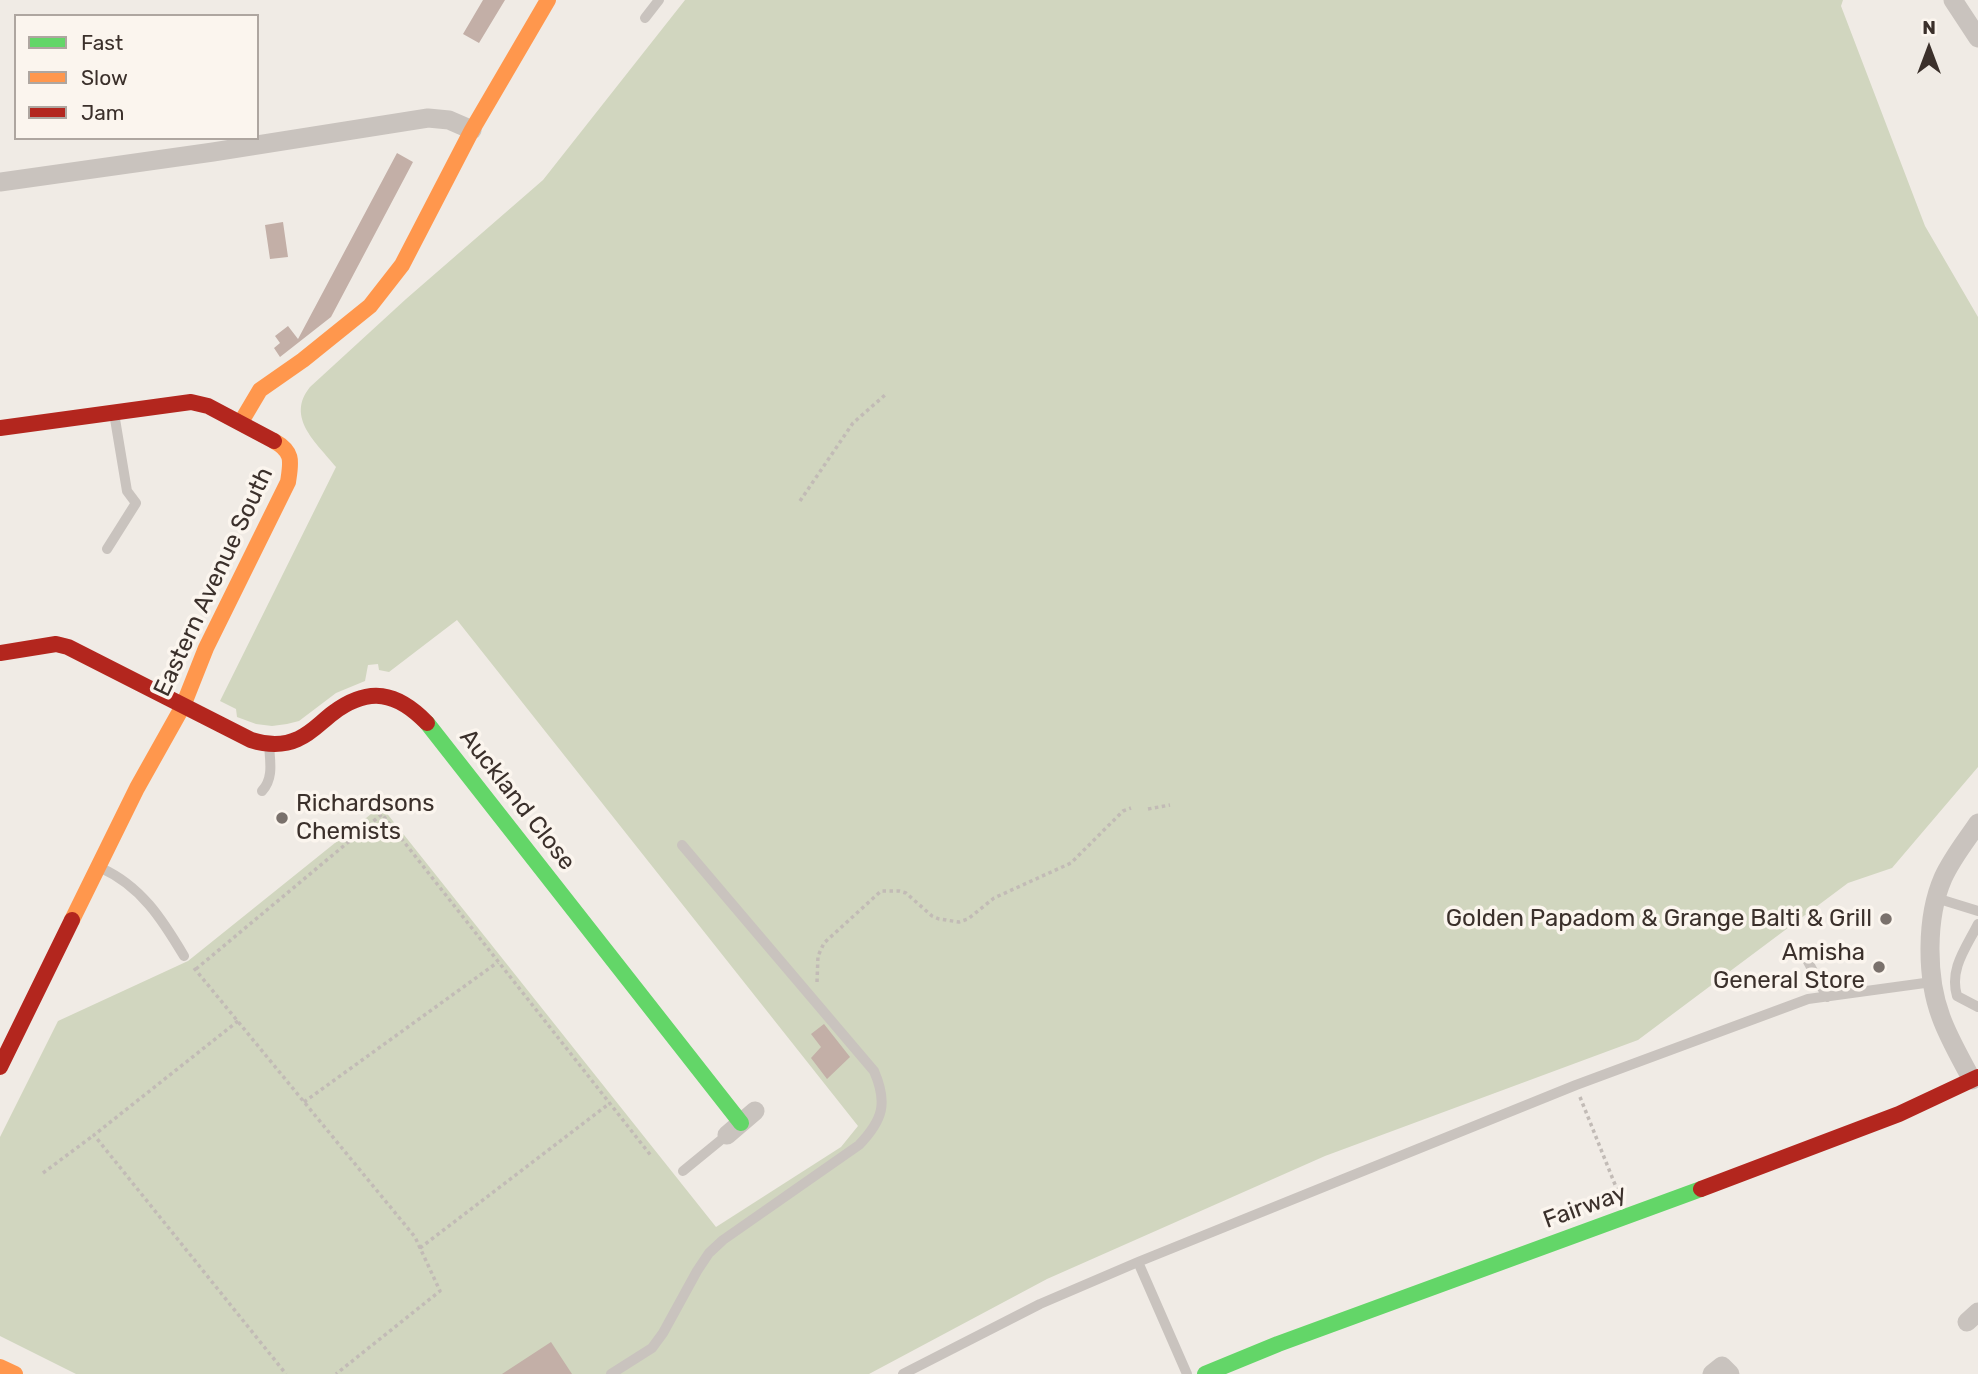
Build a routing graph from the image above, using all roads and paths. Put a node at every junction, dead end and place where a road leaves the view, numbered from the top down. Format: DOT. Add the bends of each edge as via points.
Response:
graph roads {
  1 [pos="548,0"];
  2 [pos="659,0"];
  3 [pos="1953,0"];
  4 [pos="645,18"];
  5 [pos="1978,38"];
  6 [pos="472,130"];
  7 [pos="0,182"];
  8 [pos="884,395"];
  9 [pos="114,412"];
  10 [pos="241,422"];
  11 [pos="0,428"];
  12 [pos="800,501"];
  13 [pos="107,549"];
  14 [pos="0,653"];
  15 [pos="183,706"];
  16 [pos="269,745"];
  17 [pos="262,791"];
  18 [pos="1170,805"];
  19 [pos="1131,808"];
  20 [pos="1148,809"];
  21 [pos="1978,823"];
  22 [pos="682,845"];
  23 [pos="97,866"];
  24 [pos="1936,898"];
  25 [pos="1978,911"];
  26 [pos="1978,924"];
  27 [pos="184,956"];
  28 [pos="1807,958"];
  29 [pos="498,962"];
  30 [pos="196,970"];
  31 [pos="1932,982"];
  32 [pos="817,988"];
  33 [pos="1827,997"];
  34 [pos="1978,1007"];
  35 [pos="238,1021"];
  36 [pos="0,1068"];
  37 [pos="1975,1079"];
  38 [pos="1576,1085"];
  39 [pos="304,1102"];
  40 [pos="610,1103"];
  41 [pos="741,1123"];
  42 [pos="94,1135"];
  43 [pos="652,1157"];
  44 [pos="683,1171"];
  45 [pos="43,1172"];
  46 [pos="1627,1216"];
  47 [pos="420,1248"];
  48 [pos="1138,1262"];
  49 [pos="0,1367"];
  50 [pos="15,1374"];
  51 [pos="286,1374"];
  52 [pos="336,1374"];
  53 [pos="611,1374"];
  54 [pos="903,1374"];
  55 [pos="1187,1374"];
  56 [pos="1205,1374"];
  57 [pos="1712,1374"];
  58 [pos="1730,1374"];
  1 -- 6 [label="street"];
  2 -- 4 [label="lane"];
  3 -- 5 [label="street"];
  6 -- 7 [label="street" via="449,120 428,118"];
  6 -- 10 [label="street" via="402,265 381,294 260,390"];
  8 -- 12 [label="path" via="853,423"];
  9 -- 10 [label="street, Eastern Avenue South" via="191,402"];
  9 -- 11 [label="street, Eastern Avenue South"];
  9 -- 13 [label="lane" via="127,491 136,503"];
  10 -- 15 [label="street, Eastern Avenue South" via="283,446 290,456 291,471"];
  14 -- 15 [label="street" via="56,644 68,647"];
  15 -- 16 [label="street"];
  15 -- 23 [label="street, Eastern Avenue South"];
  16 -- 17 [label="lane" via="270,776"];
  16 -- 41 [label="street, Auckland Close" via="302,737 337,709 360,698 384,695 409,704"];
  18 -- 20 [label="path"];
  19 -- 32 [label="path" via="1071,863 994,898 959,922 932,916 906,893 881,891 824,943 818,956"];
  21 -- 24 [label="street" via="1952,860"];
  22 -- 53 [label="lane" via="874,1071 883,1101 873,1130 859,1144 709,1254 652,1348"];
  23 -- 27 [label="lane" via="117,875 148,902"];
  23 -- 36 [label="street, Eastern Avenue South"];
  24 -- 25 [label="lane"];
  24 -- 31 [label="street"];
  26 -- 34 [label="lane" via="1955,970 1954,985 1957,996"];
  27 -- 30 [label="path"];
  28 -- 33 [label="lane"];
  29 -- 30 [label="path" via="382,814"];
  29 -- 39 [label="path"];
  29 -- 40 [label="path"];
  30 -- 35 [label="path"];
  31 -- 33 [label="lane"];
  31 -- 37 [label="street" via="1941,1017"];
  33 -- 38 [label="lane" via="1808,999"];
  35 -- 39 [label="path"];
  35 -- 42 [label="path"];
  37 -- 46 [label="street, Fairway" via="1875,1123"];
  38 -- 46 [label="path"];
  38 -- 48 [label="lane"];
  39 -- 47 [label="path"];
  40 -- 43 [label="path"];
  40 -- 47 [label="path"];
  41 -- 44 [label="lane"];
  42 -- 45 [label="path"];
  42 -- 51 [label="path"];
  46 -- 56 [label="street, Fairway"];
  47 -- 52 [label="path" via="440,1291"];
  48 -- 54 [label="lane" via="1040,1304"];
  48 -- 55 [label="lane"];
  49 -- 50 [label="street"];
  57 -- 58 [label="street" via="1722,1366"];
}
